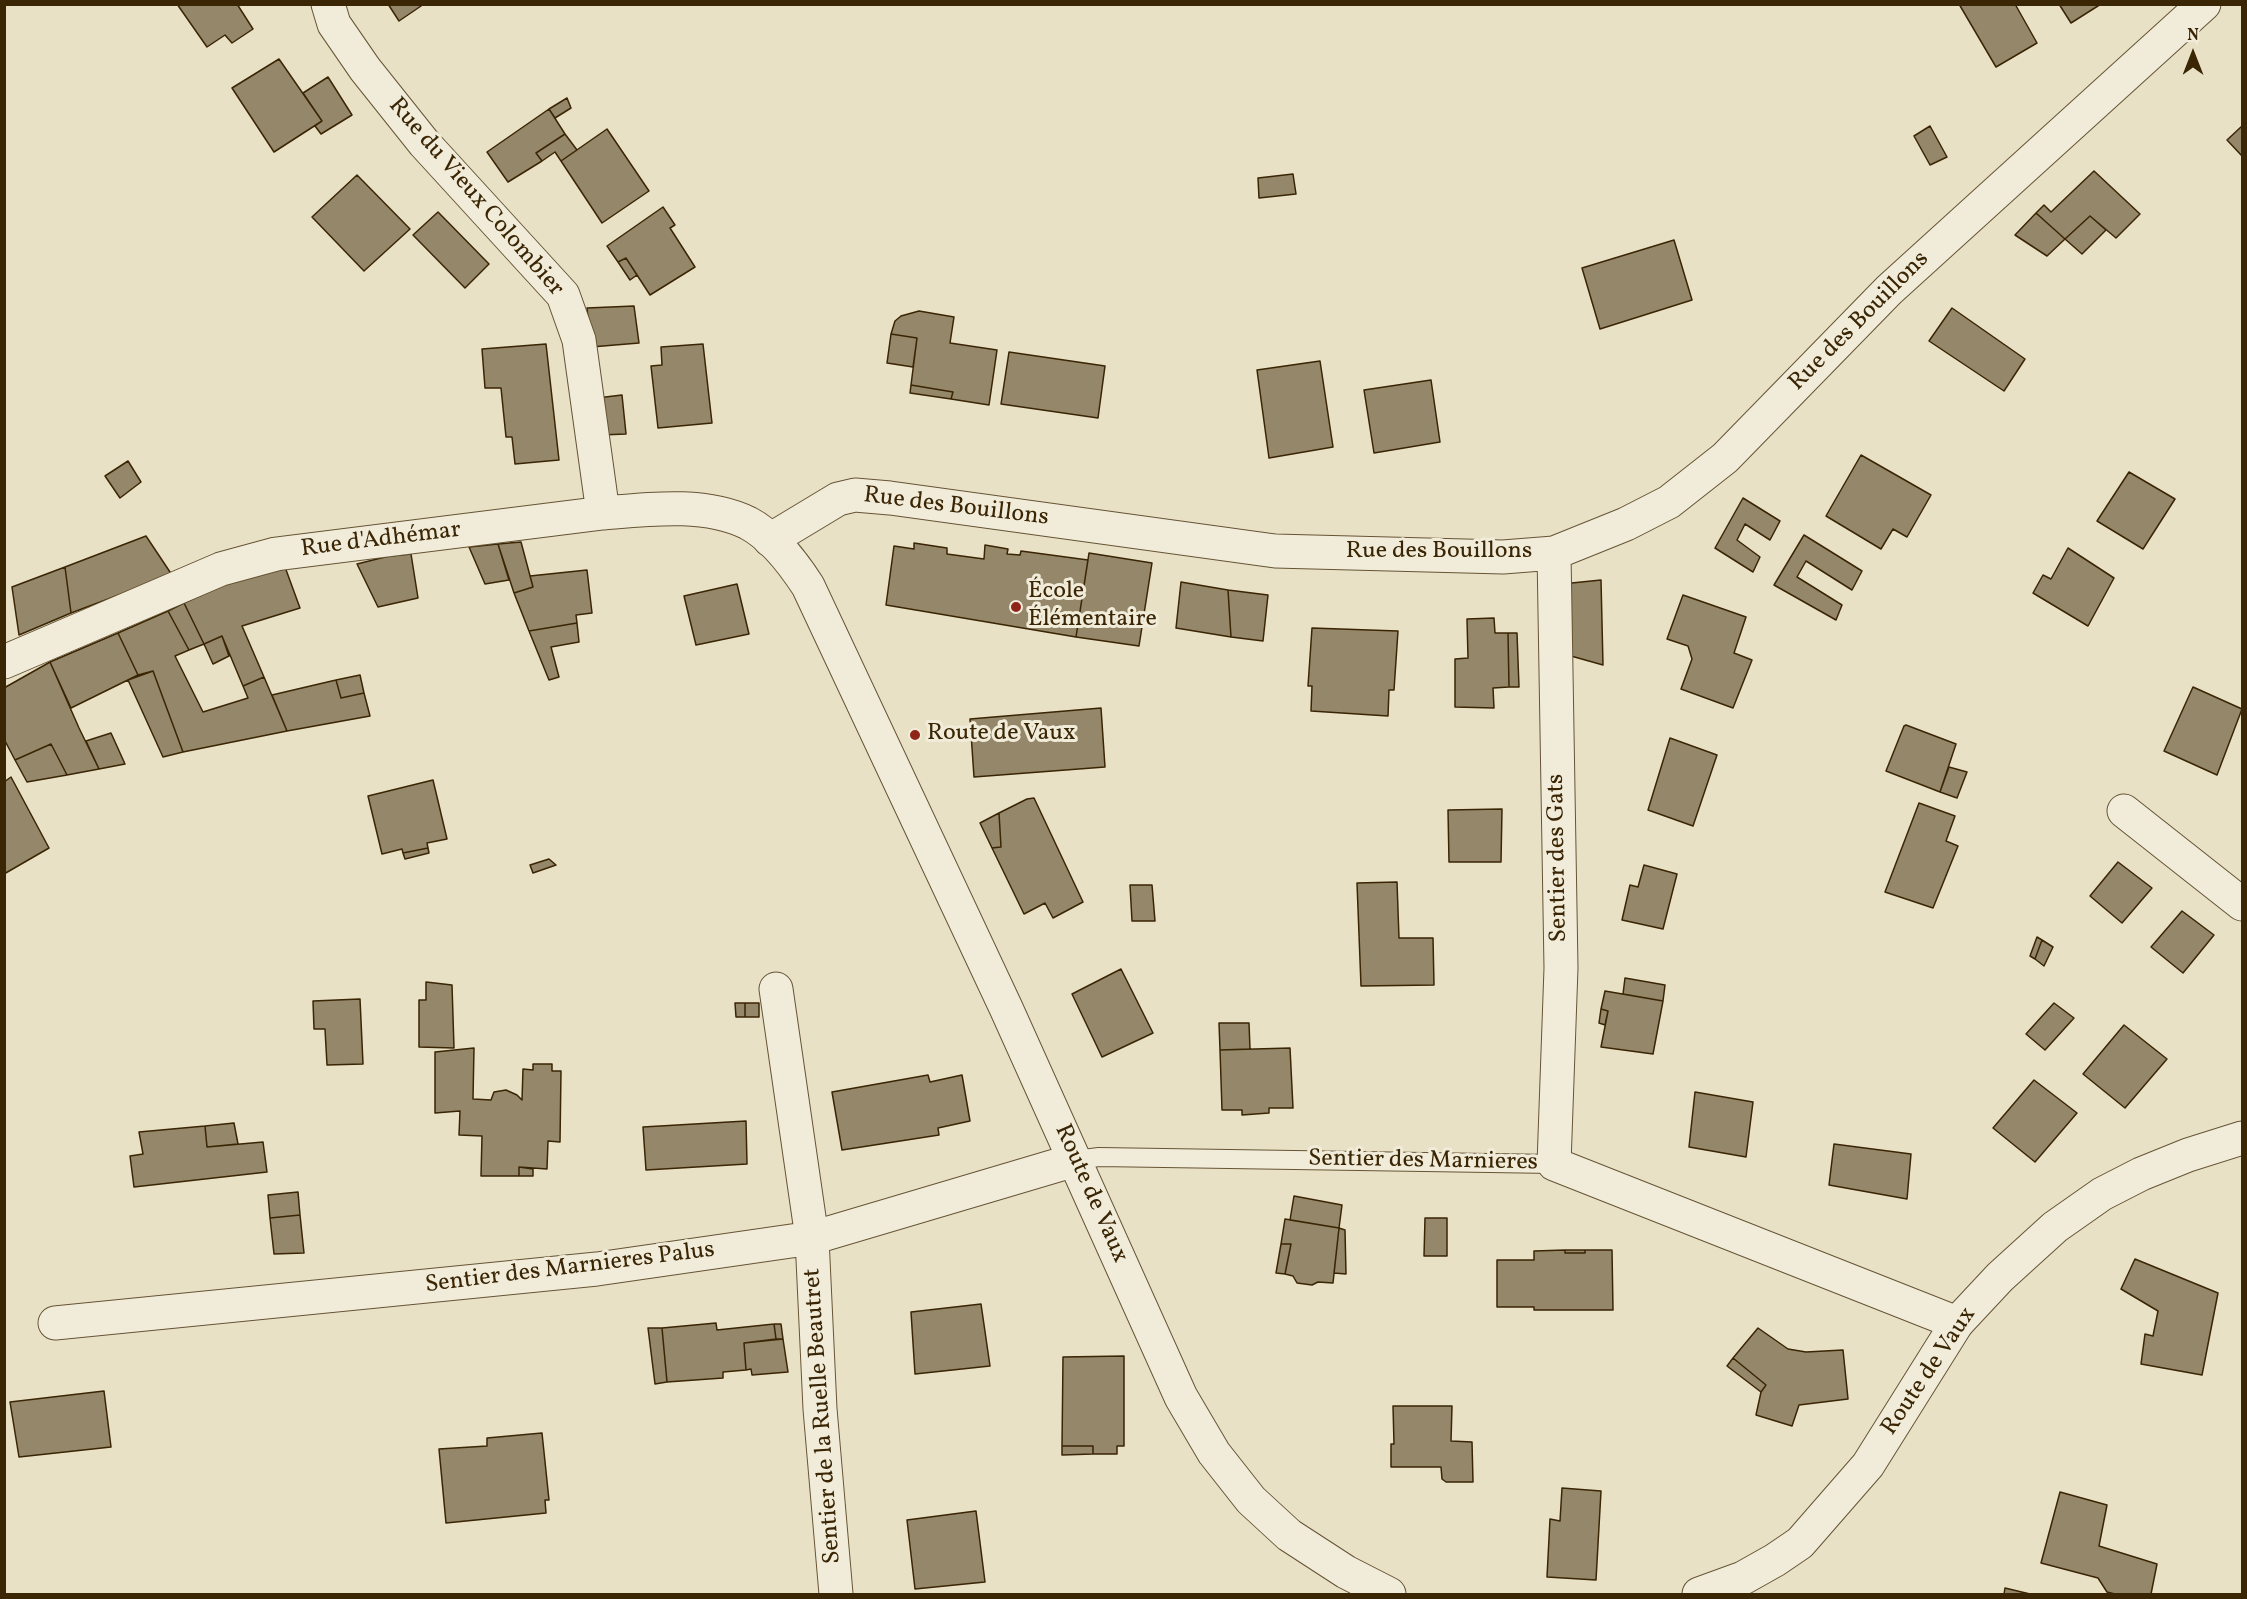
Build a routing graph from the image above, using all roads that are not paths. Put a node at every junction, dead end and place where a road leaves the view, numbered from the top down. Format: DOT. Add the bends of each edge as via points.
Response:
graph roads {
  1 [pos="328,4"];
  2 [pos="2204,4"];
  3 [pos="603,513"];
  4 [pos="770,540"];
  5 [pos="1554,553"];
  6 [pos="4,662"];
  7 [pos="2124,811"];
  8 [pos="2242,904"];
  9 [pos="776,989"];
  10 [pos="2242,1138"];
  11 [pos="1075,1160"];
  12 [pos="1554,1164"];
  13 [pos="812,1238"];
  14 [pos="55,1323"];
  15 [pos="1957,1323"];
  16 [pos="837,1594"];
  17 [pos="1389,1594"];
  18 [pos="1699,1594"];
  1 -- 3 [label="street, Rue du Vieux Colombier" via="334,24 365,69 424,143 563,296 579,340"];
  2 -- 5 [label="street, Rue des Bouillons" via="1889,290 1725,458 1669,502"];
  3 -- 4 [label="street, Rue d'Adhémar" via="654,509 727,515 750,524"];
  3 -- 6 [label="street, Rue d'Adhémar" via="276,554 221,569"];
  4 -- 5 [label="street, Rue des Bouillons" via="838,499 855,495 1275,551 1503,557"];
  4 -- 11 [label="street, Route de Vaux" via="808,586"];
  5 -- 12 [label="street, Sentier des Gats" via="1561,968"];
  7 -- 8 [label="street"];
  9 -- 13 [label="street, Sentier de la Ruelle Beautret"];
  10 -- 15 [label="street, Route de Vaux" via="2141,1174 2102,1194 2055,1227"];
  11 -- 12 [label="lane, Sentier des Marnieres" via="1099,1156"];
  11 -- 13 [label="street, Sentier des Marnieres Palus"];
  11 -- 17 [label="street, Route de Vaux" via="1181,1397 1214,1453 1251,1500 1289,1535"];
  12 -- 15 [label="street, Sentier des Marnieres"];
  13 -- 14 [label="street, Sentier des Marnieres Palus" via="597,1269"];
  13 -- 16 [label="street, Sentier de la Ruelle Beautret" via="820,1409"];
  15 -- 18 [label="street, Route de Vaux" via="1868,1465 1800,1543 1743,1578"];
}
